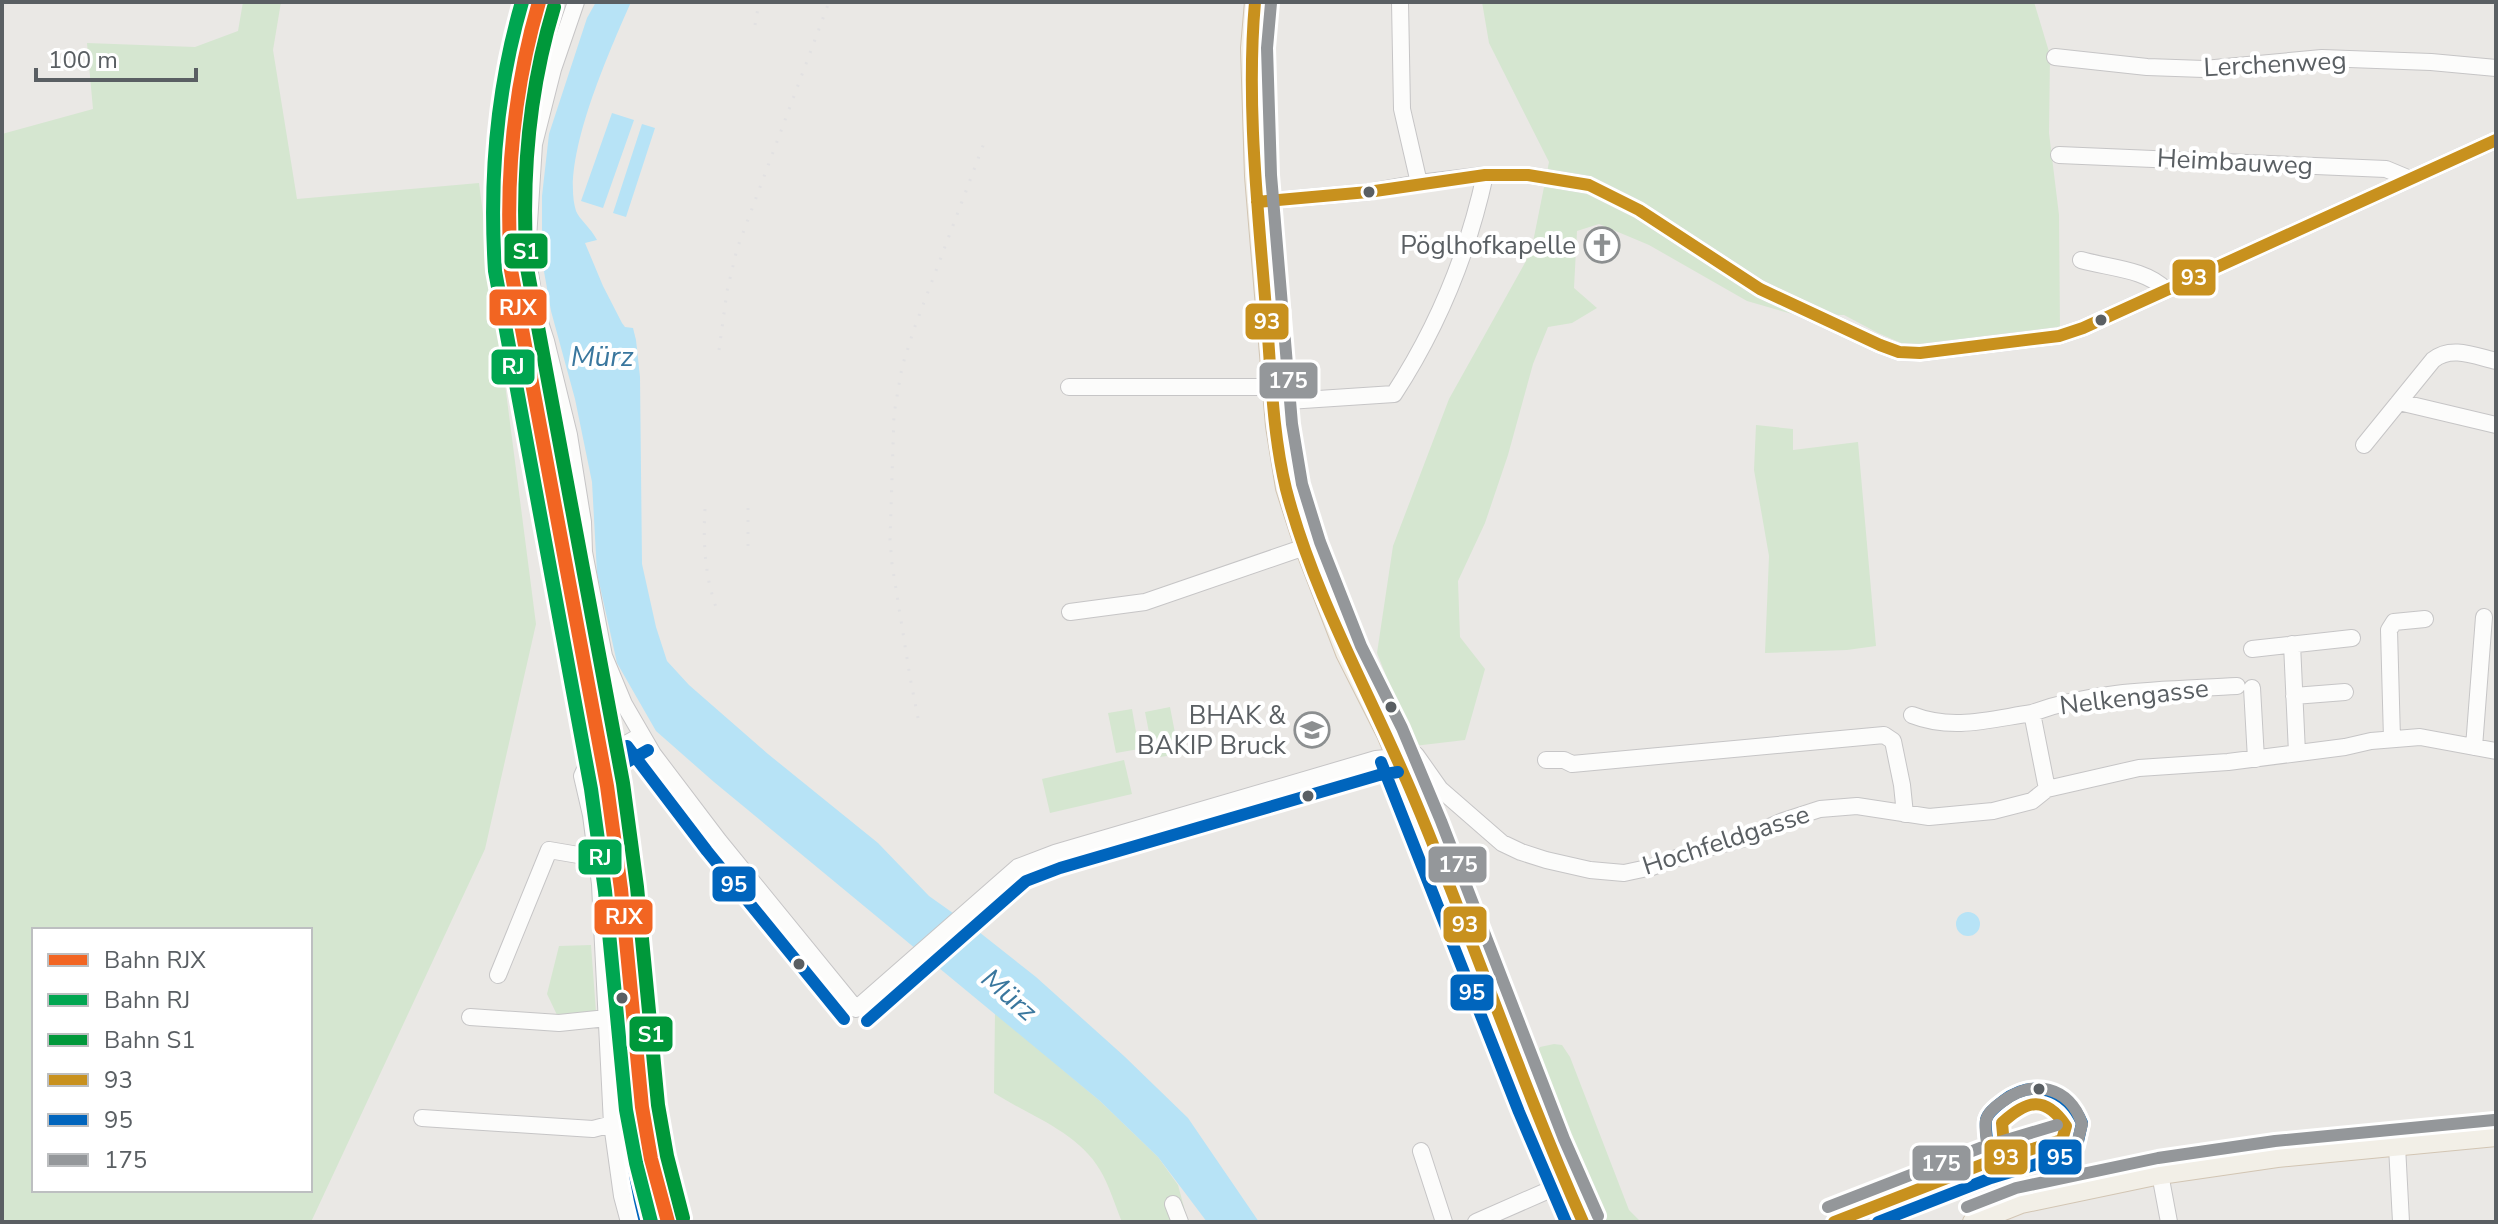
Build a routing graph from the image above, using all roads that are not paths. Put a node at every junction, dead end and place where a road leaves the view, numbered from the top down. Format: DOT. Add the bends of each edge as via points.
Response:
graph roads {
  1 [pos="576,2"];
  2 [pos="1255,2"];
  3 [pos="1400,2"];
  4 [pos="2055,57"];
  5 [pos="2496,68"];
  6 [pos="2496,140"];
  7 [pos="2059,155"];
  8 [pos="1485,175"];
  9 [pos="2410,179"];
  10 [pos="1419,183"];
  11 [pos="1257,202"];
  12 [pos="2081,260"];
  13 [pos="2166,290"];
  14 [pos="2496,361"];
  15 [pos="1069,387"];
  16 [pos="1273,394"];
  17 [pos="2399,402"];
  18 [pos="2496,425"];
  19 [pos="2364,445"];
  20 [pos="1305,547"];
  21 [pos="1070,612"];
  22 [pos="2484,617"];
  23 [pos="2425,619"];
  24 [pos="2352,638"];
  25 [pos="2292,644"];
  26 [pos="2252,649"];
  27 [pos="2345,692"];
  28 [pos="2294,696"];
  29 [pos="2032,713"];
  30 [pos="1912,715"];
  31 [pos="640,736"];
  32 [pos="2392,739"];
  33 [pos="624,745"];
  34 [pos="2474,747"];
  35 [pos="2496,751"];
  36 [pos="2297,753"];
  37 [pos="1396,756"];
  38 [pos="2256,759"];
  39 [pos="1546,760"];
  40 [pos="595,762"];
  41 [pos="2047,789"];
  42 [pos="1905,814"];
  43 [pos="596,858"];
  44 [pos="498,975"];
  45 [pos="470,1017"];
  46 [pos="607,1018"];
  47 [pos="422,1118"];
  48 [pos="612,1124"];
  49 [pos="2496,1136"];
  50 [pos="2397,1146"];
  51 [pos="1421,1151"];
  52 [pos="2160,1174"];
  53 [pos="1565,1183"];
  54 [pos="1173,1204"];
  55 [pos="629,1222"];
  56 [pos="1180,1222"];
  57 [pos="1444,1222"];
  58 [pos="1476,1222"];
  59 [pos="1583,1222"];
  60 [pos="1973,1222"];
  61 [pos="2169,1222"];
  62 [pos="2401,1222"];
  1 -- 31 [label="street" via="534,144 527,255 569,435 604,656"];
  2 -- 11 [label="main road" via="1251,48"];
  3 -- 10 [label="street" via="1402,109"];
  4 -- 5 [label="street, Lerchenweg" via="2204,69 2322,58"];
  6 -- 9 [label="street"];
  7 -- 9 [label="street, Heimbauweg" via="2386,169"];
  8 -- 10 [label="street"];
  8 -- 13 [label="street" via="1528,175 1589,185 1639,210 1760,289 1899,352 2059,336"];
  8 -- 16 [label="street" via="1453,281 1394,394"];
  9 -- 13 [label="street"];
  10 -- 11 [label="street"];
  11 -- 16 [label="main road"];
  12 -- 13 [label="street" via="2145,275"];
  14 -- 17 [label="street" via="2459,352 2441,354"];
  15 -- 16 [label="street"];
  16 -- 20 [label="main road" via="1286,488"];
  17 -- 18 [label="street"];
  17 -- 19 [label="street"];
  20 -- 21 [label="street" via="1145,602"];
  20 -- 37 [label="main road" via="1346,653"];
  22 -- 34 [label="street"];
  23 -- 32 [label="street" via="2394,622 2389,630"];
  24 -- 25 [label="street"];
  25 -- 26 [label="street"];
  25 -- 28 [label="street"];
  27 -- 28 [label="street"];
  28 -- 36 [label="street"];
  29 -- 30 [label="street" via="1952,725"];
  29 -- 38 [label="street, Nelkengasse" via="2060,702 2245,687"];
  29 -- 41 [label="street"];
  31 -- 33 [label="street"];
  31 -- 37 [label="street" via="856,1009 1018,867"];
  32 -- 34 [label="street, Hochfeldgasse" via="2420,737"];
  32 -- 36 [label="street, Hochfeldgasse"];
  34 -- 35 [label="street, Hochfeldgasse"];
  36 -- 38 [label="street, Hochfeldgasse"];
  37 -- 42 [label="street, Hochfeldgasse" via="1416,755 1440,789 1502,843 1590,870 1624,873 1652,867 1820,809 1857,806"];
  37 -- 53 [label="main road"];
  38 -- 41 [label="street, Hochfeldgasse" via="2139,768"];
  39 -- 42 [label="street" via="1572,764 1884,735 1893,741"];
  40 -- 43 [label="street" via="582,776"];
  41 -- 42 [label="street, Hochfeldgasse" via="2032,801 1993,811"];
  43 -- 44 [label="street" via="549,850"];
  43 -- 46 [label="street"];
  45 -- 46 [label="street" via="559,1023"];
  46 -- 48 [label="street"];
  47 -- 48 [label="street" via="593,1129"];
  48 -- 55 [label="street"];
  49 -- 50 [label="main road"];
  50 -- 52 [label="main road"];
  50 -- 62 [label="street"];
  51 -- 57 [label="street"];
  52 -- 60 [label="main road" via="2021,1203"];
  52 -- 61 [label="street"];
  53 -- 58 [label="street"];
  53 -- 59 [label="main road"];
  54 -- 56 [label="street"];
}
